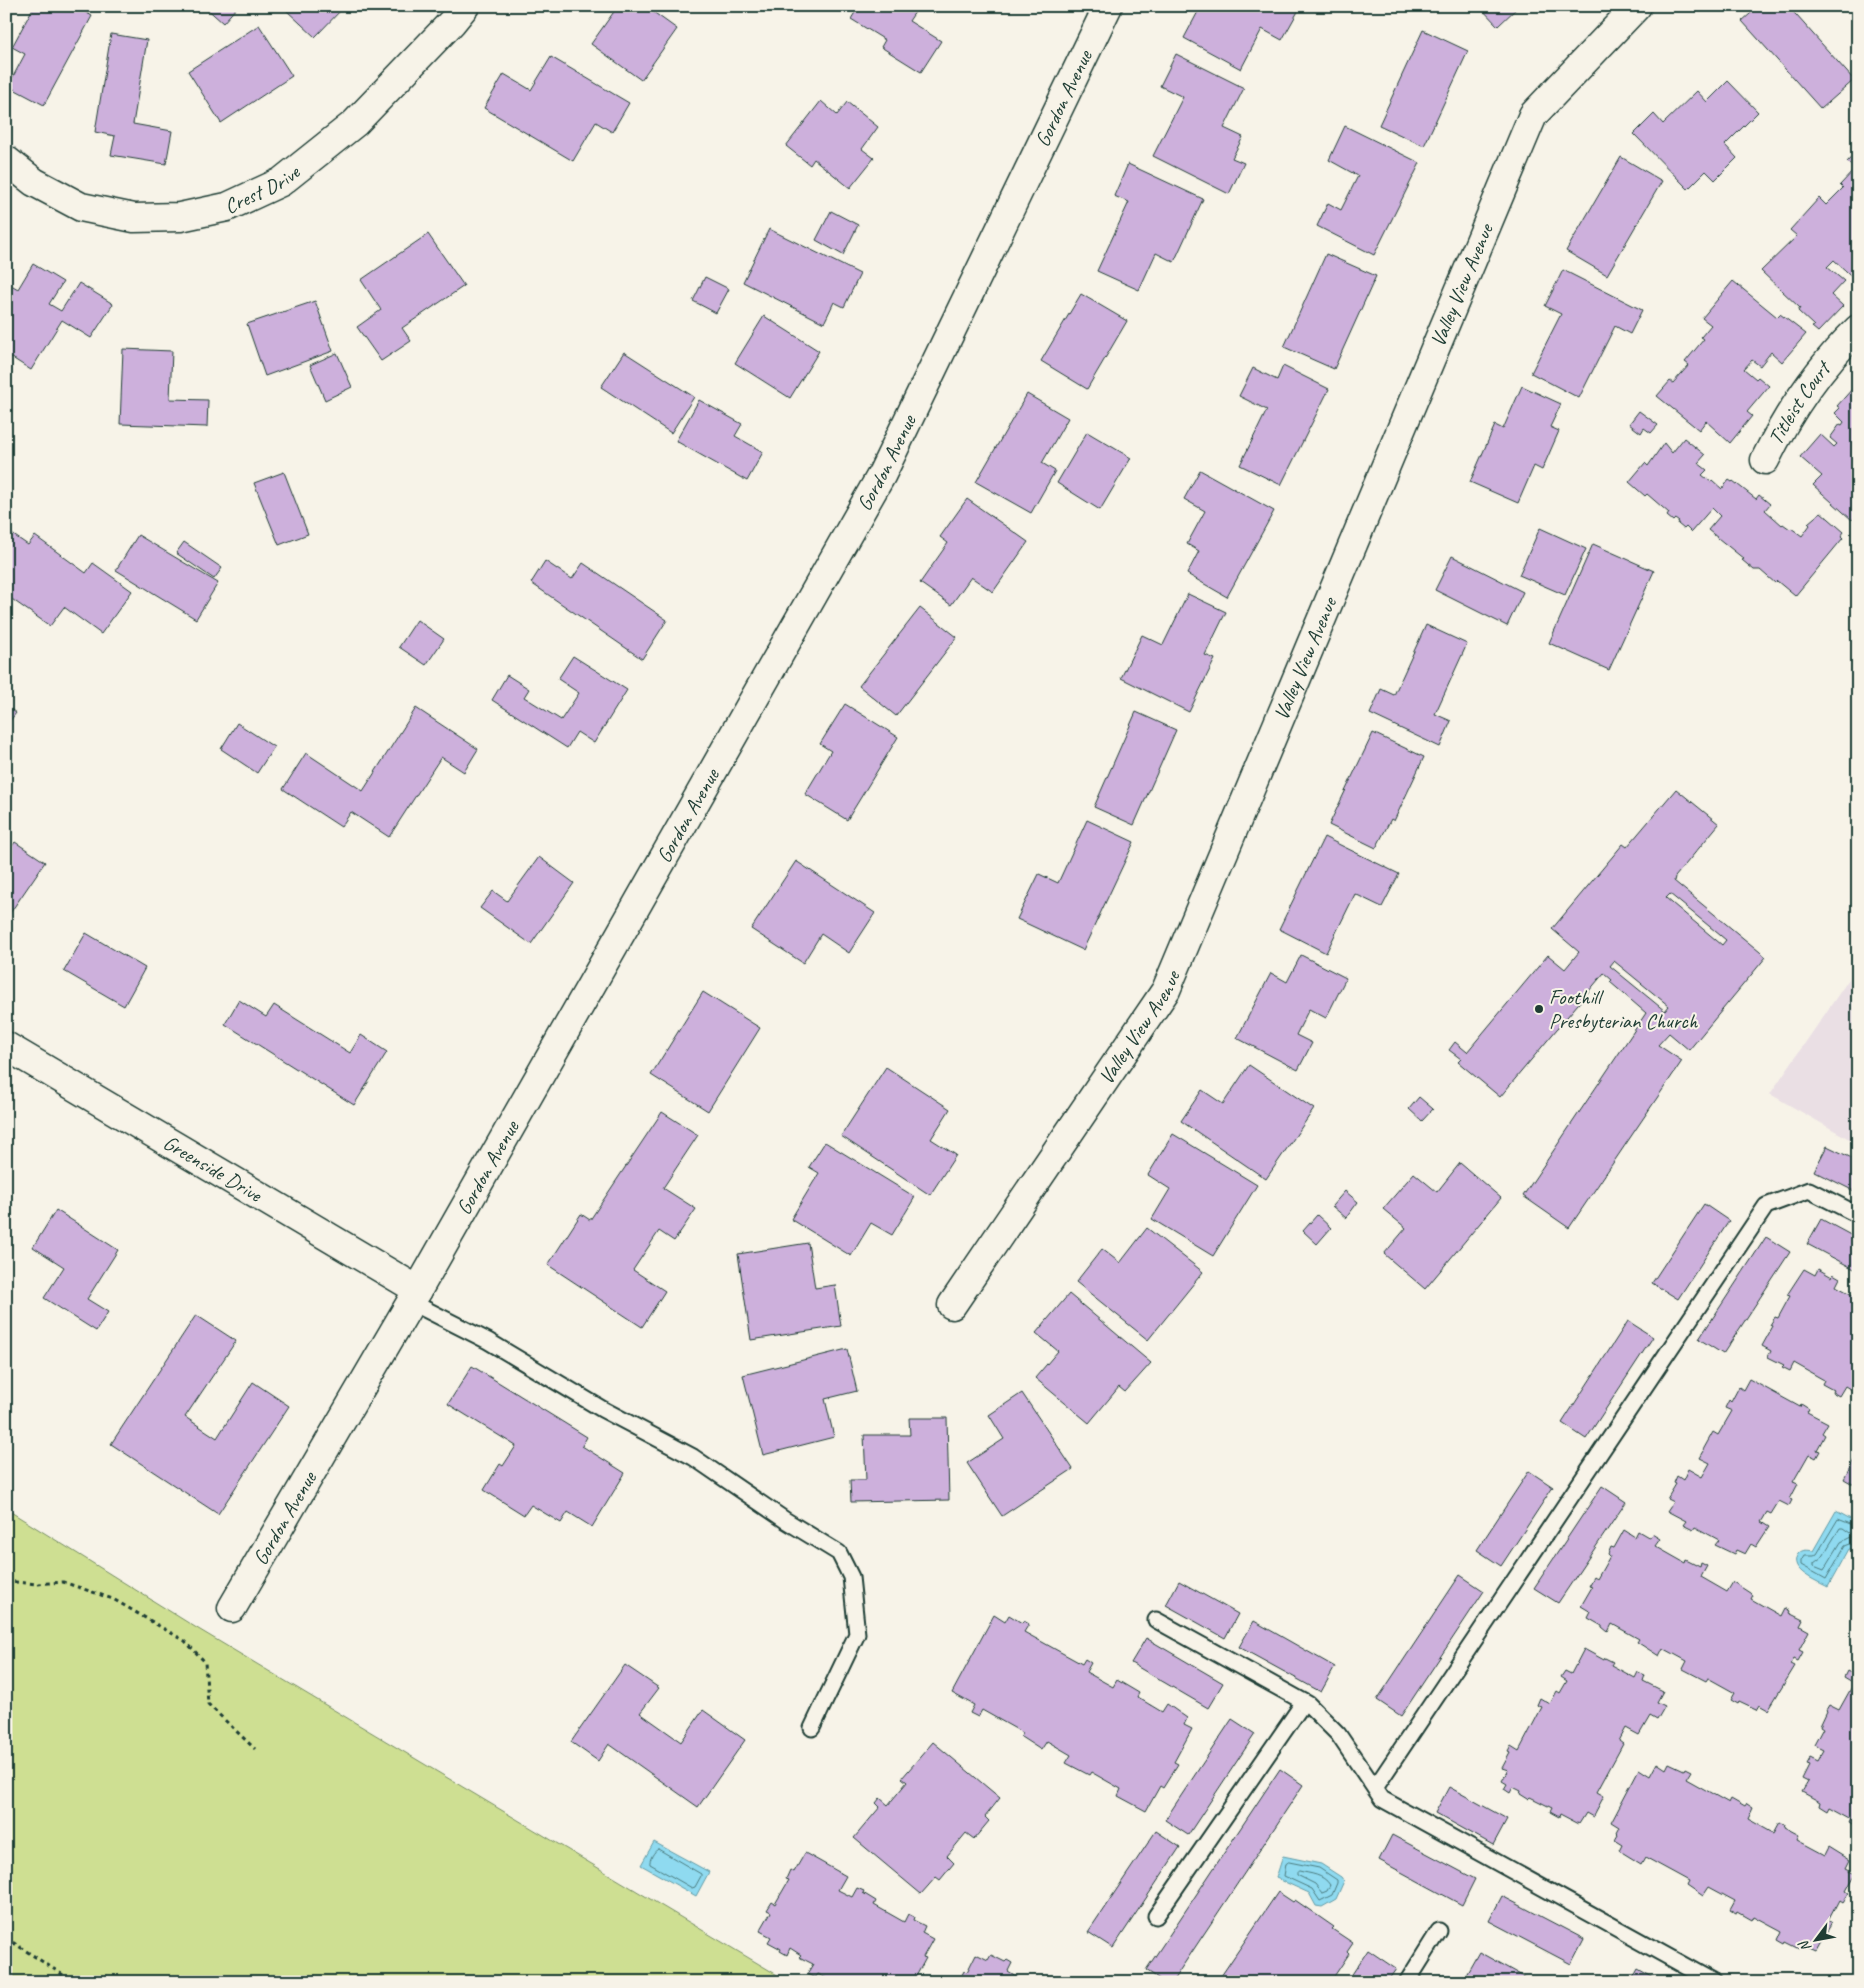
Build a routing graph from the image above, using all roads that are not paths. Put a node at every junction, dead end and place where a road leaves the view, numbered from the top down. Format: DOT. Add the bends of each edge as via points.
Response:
graph roads {
  1 [pos="465,6"];
  2 [pos="1108,6"];
  3 [pos="1637,6"];
  4 [pos="6,160"];
  5 [pos="1858,329"];
  6 [pos="1765,460"];
  7 [pos="6,1046"];
  8 [pos="1858,1215"];
  9 [pos="414,1296"];
  10 [pos="952,1305"];
  11 [pos="232,1608"];
  12 [pos="1156,1620"];
  13 [pos="1304,1702"];
  14 [pos="812,1728"];
  15 [pos="1375,1788"];
  16 [pos="1156,1916"];
  17 [pos="1439,1931"];
  18 [pos="1407,1982"];
  19 [pos="1714,1982"];
  1 -- 4 [label="street, Crest Drive" via="355,123 281,182 227,207 180,217 134,218 81,207 34,182"];
  2 -- 9 [label="street, Gordon Avenue" via="882,474"];
  3 -- 10 [label="street, Valley View Avenue" via="1533,115 1166,990"];
  5 -- 6 [label="street, Titleist Court" via="1812,381 1783,423"];
  7 -- 9 [label="street, Greenside Drive"];
  8 -- 15 [label="lane" via="1809,1190 1766,1206"];
  9 -- 11 [label="street, Gordon Avenue"];
  9 -- 14 [label="lane" via="602,1409 693,1458 839,1553 851,1577 857,1634"];
  12 -- 13 [label="lane"];
  13 -- 15 [label="lane" via="1338,1734"];
  13 -- 16 [label="lane"];
  15 -- 19 [label="lane" via="1382,1799"];
  17 -- 18 [label="lane"];
}
